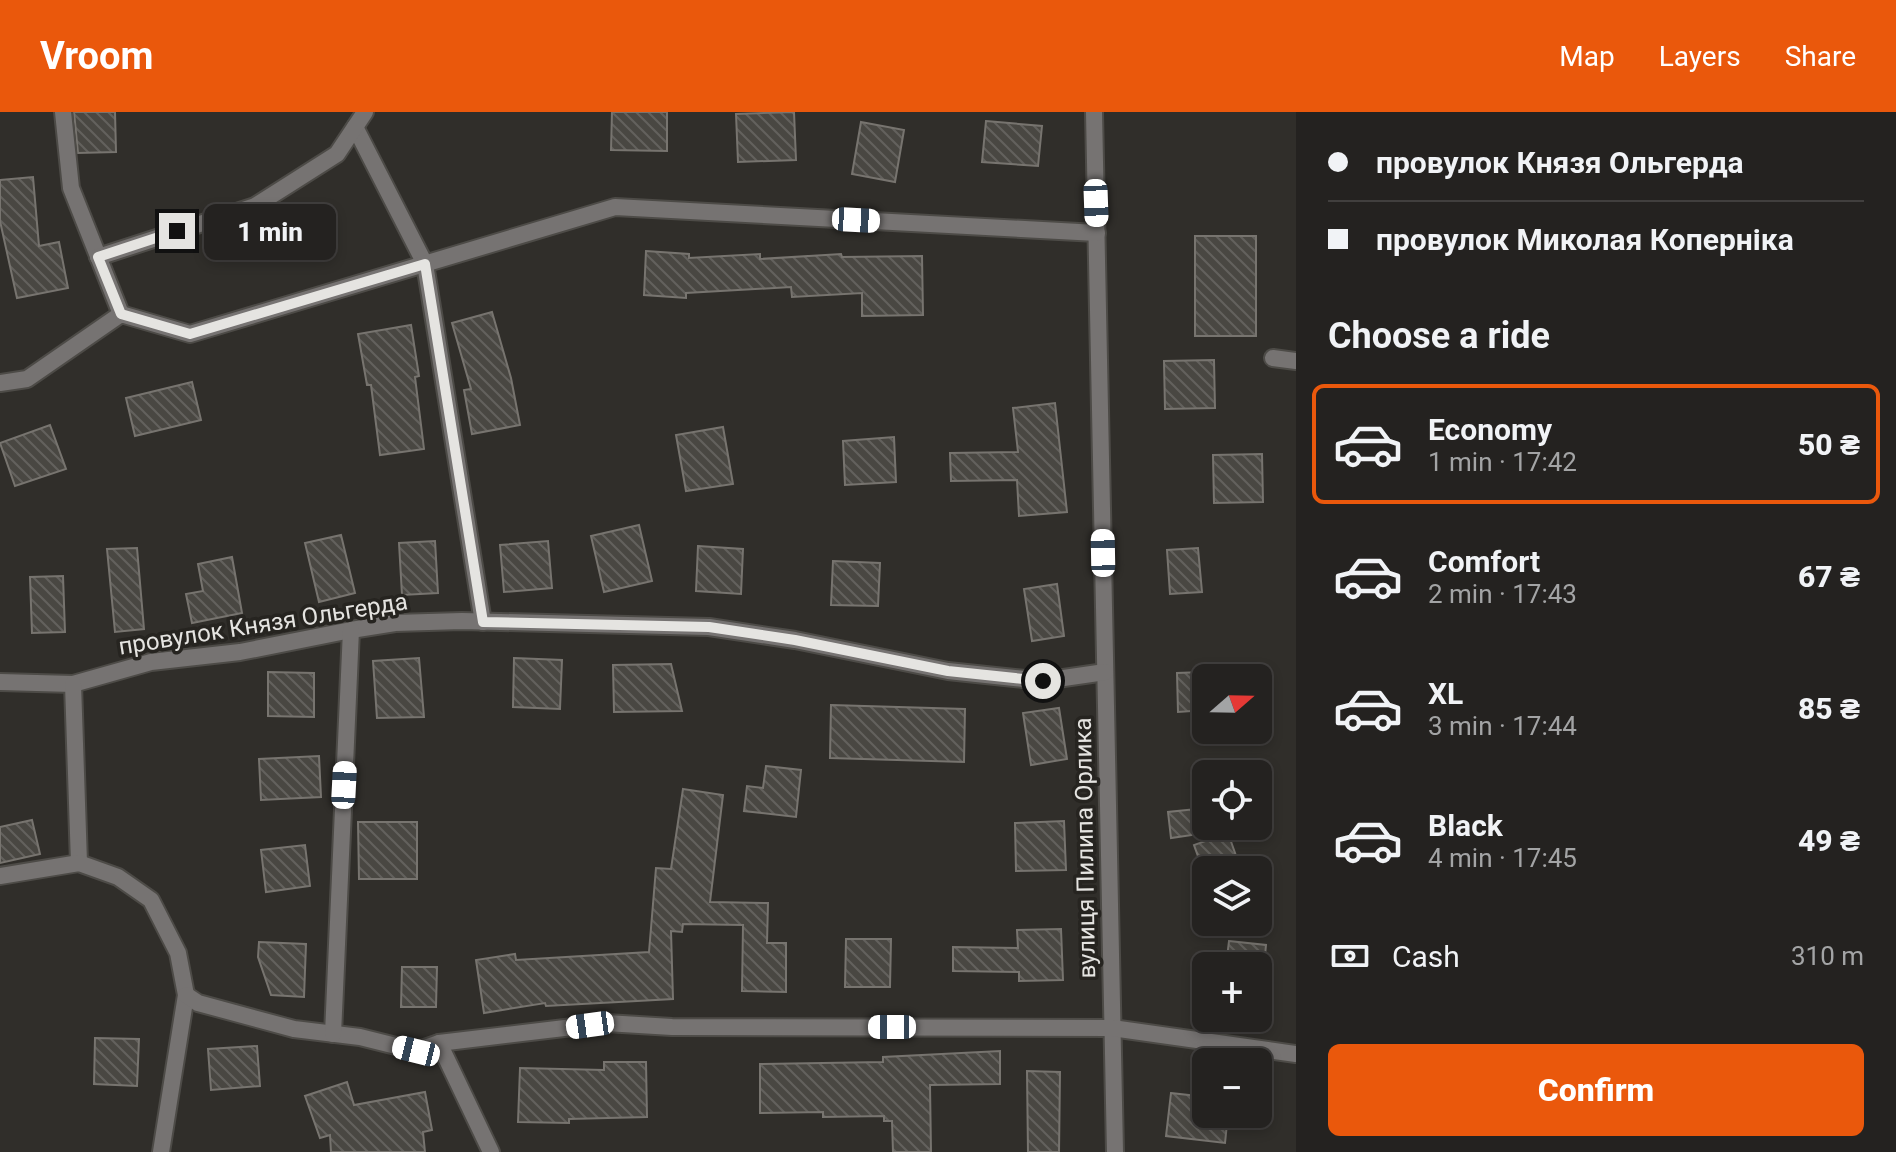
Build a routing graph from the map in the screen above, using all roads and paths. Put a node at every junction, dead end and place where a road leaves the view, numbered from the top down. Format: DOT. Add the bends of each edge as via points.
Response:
graph roads {
  1 [pos="63,112"];
  2 [pos="365,112"];
  3 [pos="1094,112"];
  4 [pos="355,127"];
  5 [pos="1097,233"];
  6 [pos="98,257"];
  7 [pos="425,264"];
  8 [pos="121,314"];
  9 [pos="1273,358"];
  10 [pos="1296,361"];
  11 [pos="0,383"];
  12 [pos="483,622"];
  13 [pos="351,630"];
  14 [pos="1105,672"];
  15 [pos="0,682"];
  16 [pos="73,684"];
  17 [pos="79,863"];
  18 [pos="0,876"];
  19 [pos="186,995"];
  20 [pos="1112,1028"];
  21 [pos="333,1034"];
  22 [pos="439,1043"];
  23 [pos="1296,1054"];
  24 [pos="161,1152"];
  25 [pos="491,1152"];
  26 [pos="1115,1152"];
  1 -- 6 [label="street" via="71,188"];
  2 -- 4 [label="street"];
  3 -- 5 [label="street, вулиця Пилипа Орлика"];
  4 -- 6 [label="street" via="337,154 255,206"];
  4 -- 7 [label="street"];
  5 -- 7 [label="street" via="615,207"];
  5 -- 14 [label="street, вулиця Пилипа Орлика"];
  6 -- 8 [label="street"];
  7 -- 8 [label="street" via="190,334"];
  7 -- 12 [label="street"];
  8 -- 11 [label="street" via="27,379"];
  9 -- 10 [label="street"];
  12 -- 13 [label="street, провулок Князя Ольгерда" via="395,623"];
  12 -- 14 [label="street, провулок Князя Ольгерда" via="709,627 948,671 1043,681"];
  13 -- 16 [label="street, провулок Князя Ольгерда" via="240,652 151,662"];
  13 -- 21 [label="street"];
  14 -- 20 [label="street, вулиця Пилипа Орлика"];
  15 -- 16 [label="street, провулок Князя Ольгерда"];
  16 -- 17 [label="street"];
  17 -- 18 [label="street"];
  17 -- 19 [label="street" via="118,877 151,900 178,953"];
  19 -- 21 [label="street" via="198,1003 294,1029"];
  19 -- 24 [label="street"];
  20 -- 22 [label="street" via="606,1023"];
  20 -- 23 [label="street"];
  20 -- 26 [label="street, вулиця Пилипа Орлика"];
  21 -- 22 [label="street" via="416,1051"];
  22 -- 25 [label="street"];
}
